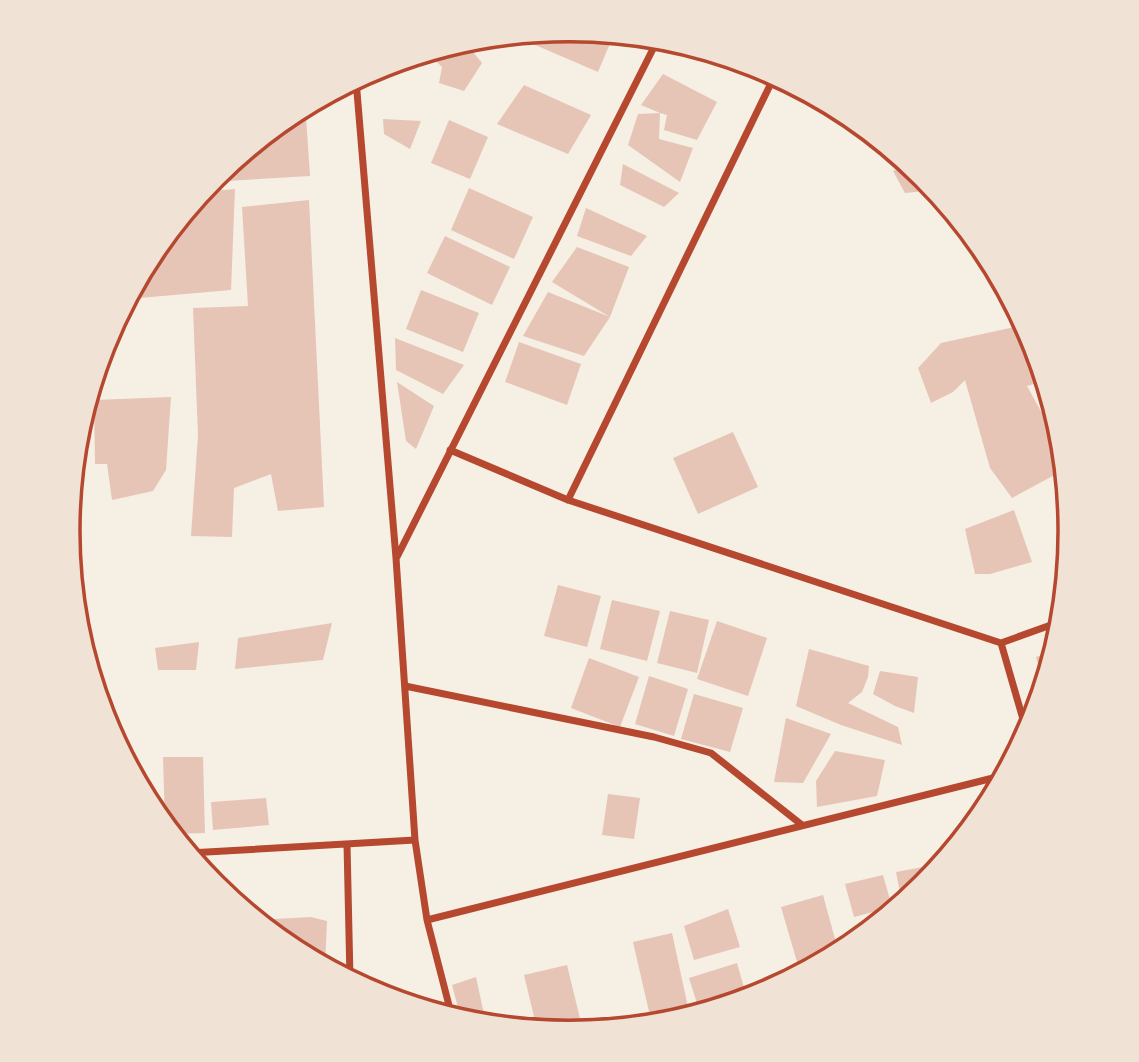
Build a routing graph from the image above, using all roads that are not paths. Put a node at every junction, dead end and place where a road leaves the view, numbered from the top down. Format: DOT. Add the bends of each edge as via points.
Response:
graph roads {
  1 [pos="652,49"];
  2 [pos="770,85"];
  3 [pos="357,90"];
  4 [pos="450,450"];
  5 [pos="568,500"];
  6 [pos="396,558"];
  7 [pos="1049,626"];
  8 [pos="1001,643"];
  9 [pos="405,686"];
  10 [pos="1022,716"];
  11 [pos="992,778"];
  12 [pos="802,825"];
  13 [pos="415,840"];
  14 [pos="347,844"];
  15 [pos="201,852"];
  16 [pos="427,920"];
  17 [pos="350,968"];
  18 [pos="449,1004"];
  1 -- 4 [label="street"];
  2 -- 5 [label="street"];
  3 -- 6 [label="street"];
  4 -- 5 [label="street"];
  4 -- 6 [label="street"];
  5 -- 8 [label="street"];
  6 -- 9 [label="street"];
  7 -- 8 [label="street"];
  8 -- 10 [label="street"];
  9 -- 12 [label="street" via="711,753"];
  9 -- 13 [label="street"];
  11 -- 12 [label="street"];
  12 -- 16 [label="street"];
  13 -- 14 [label="street"];
  13 -- 16 [label="street"];
  14 -- 15 [label="street"];
  14 -- 17 [label="street"];
  16 -- 18 [label="street"];
}
